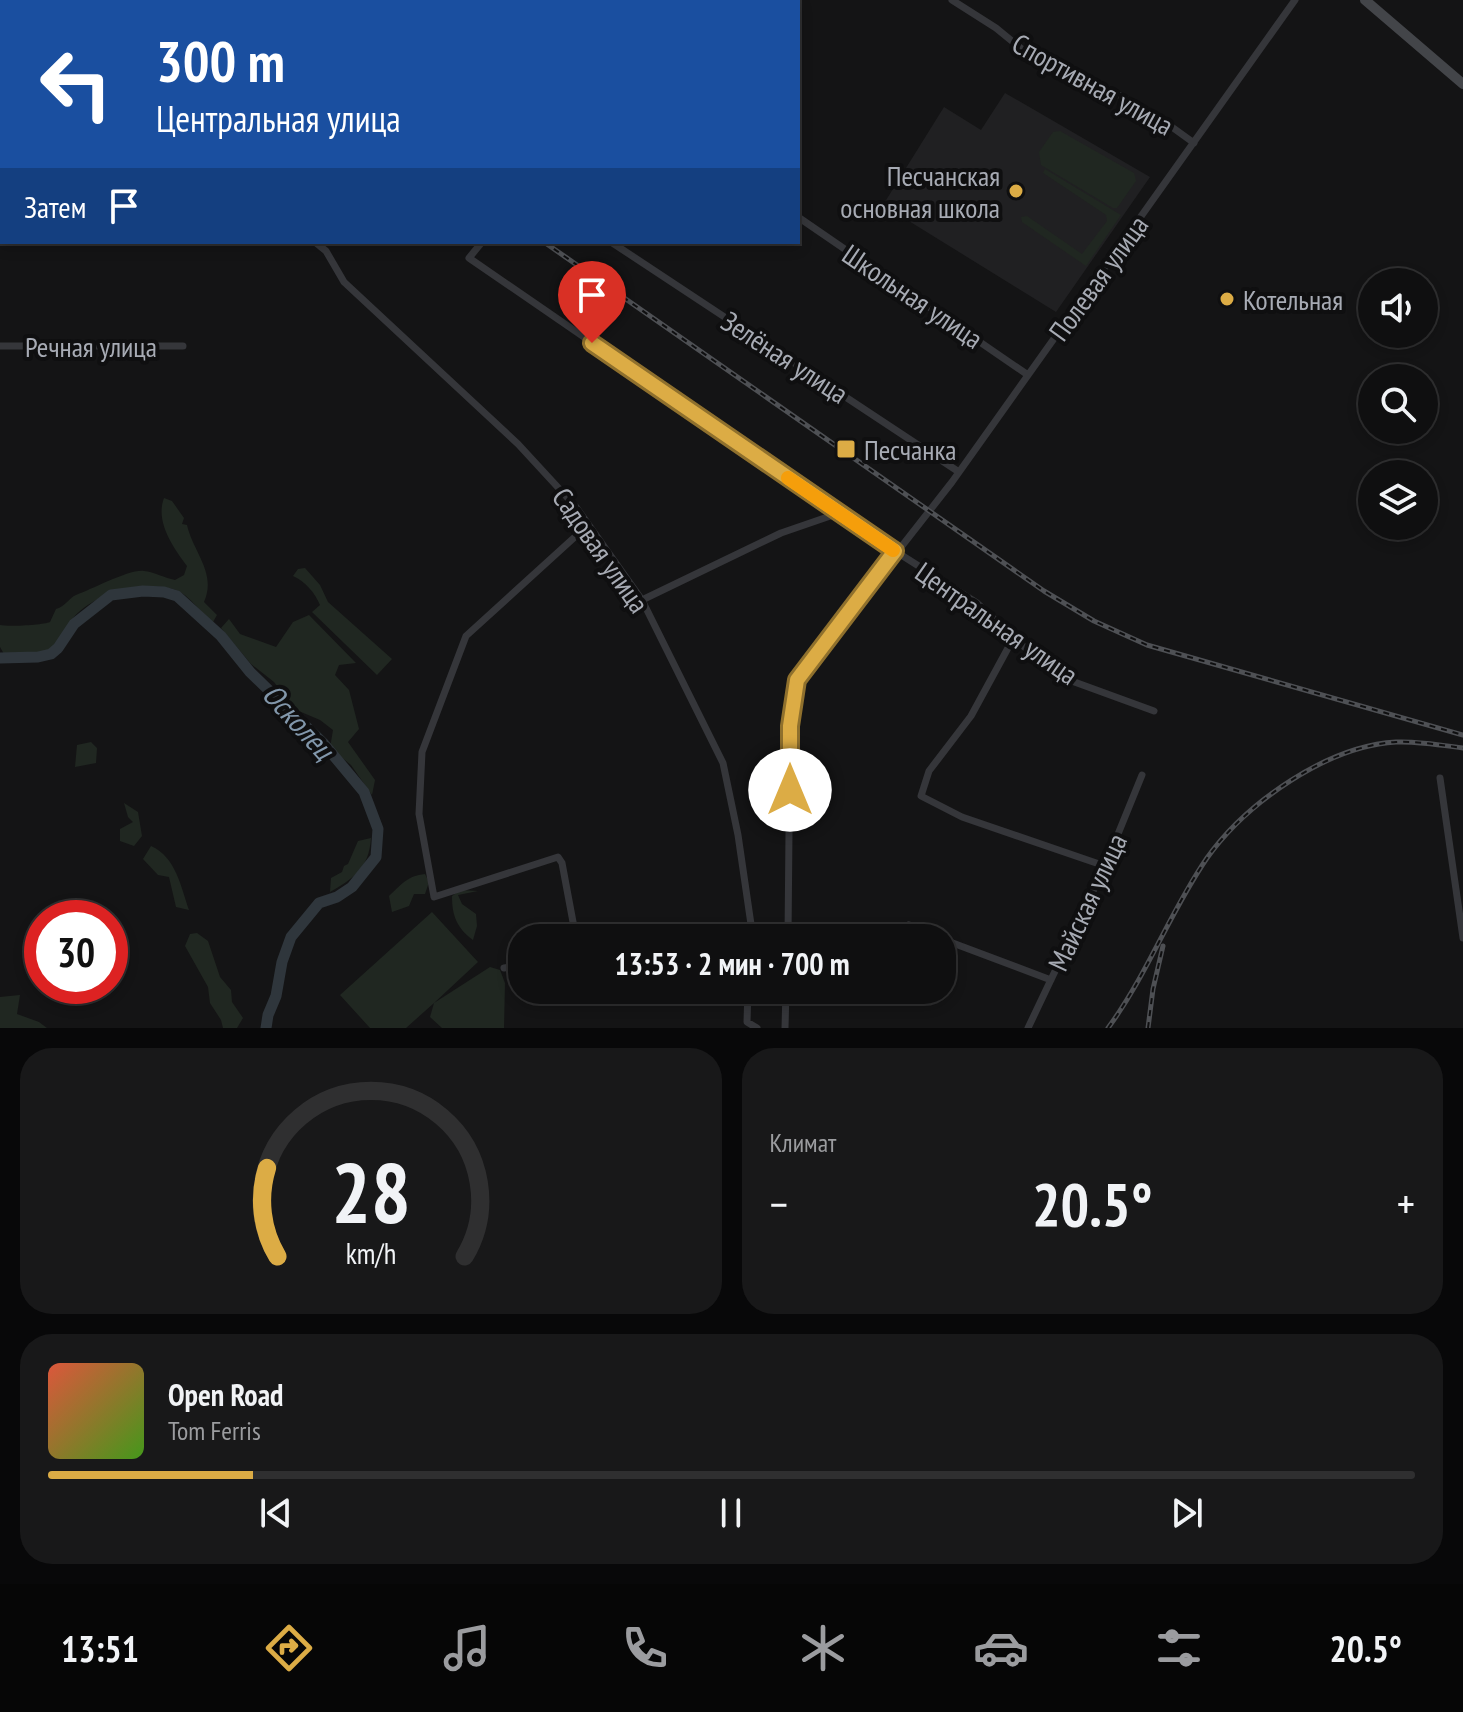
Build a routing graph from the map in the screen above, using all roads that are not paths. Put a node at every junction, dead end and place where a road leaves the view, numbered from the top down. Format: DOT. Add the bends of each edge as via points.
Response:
graph roads {
  1 [pos="952,0"];
  2 [pos="1295,0"];
  3 [pos="1365,0"];
  4 [pos="1463,84"];
  5 [pos="1194,143"];
  6 [pos="800,218"];
  7 [pos="317,244"];
  8 [pos="480,244"];
  9 [pos="614,244"];
  10 [pos="0,346"];
  11 [pos="183,346"];
  12 [pos="1028,375"];
  13 [pos="959,472"];
  14 [pos="839,513"];
  15 [pos="588,525"];
  16 [pos="895,551"];
  17 [pos="642,600"];
  18 [pos="1014,637"];
  19 [pos="1154,711"];
  20 [pos="1142,775"];
  21 [pos="1440,778"];
  22 [pos="1105,866"];
  23 [pos="573,924"];
  24 [pos="751,924"];
  25 [pos="788,924"];
  26 [pos="1463,938"];
  27 [pos="956,944"];
  28 [pos="508,967"];
  29 [pos="504,968"];
  30 [pos="1051,980"];
  31 [pos="748,1004"];
  32 [pos="786,1004"];
  33 [pos="757,1028"];
  34 [pos="785,1028"];
  35 [pos="1028,1028"];
  1 -- 5 [label="street, Спортивная улица" via="1029,55 1097,83"];
  2 -- 5 [label="street, Полевая улица"];
  3 -- 4 [label="street"];
  5 -- 12 [label="street, Полевая улица"];
  6 -- 12 [label="street, Школьная улица"];
  7 -- 15 [label="street, Садовая улица" via="344,282 518,444"];
  8 -- 14 [label="street, Центральная улица" via="469,258"];
  9 -- 13 [label="street, Зелёная улица"];
  10 -- 11 [label="street, Речная улица"];
  12 -- 13 [label="street, Полевая улица"];
  13 -- 16 [label="street, Полевая улица"];
  14 -- 16 [label="street, Центральная улица"];
  14 -- 17 [label="street" via="781,533"];
  15 -- 17 [label="street, Садовая улица"];
  15 -- 23 [label="street" via="466,636 422,752 419,814 434,897 558,857"];
  16 -- 18 [label="street, Центральная улица" via="977,603"];
  16 -- 25 [label="street, Полевая улица" via="797,680 790,726"];
  17 -- 24 [label="street, Садовая улица" via="723,763"];
  18 -- 19 [label="street, Центральная улица" via="1069,680"];
  18 -- 22 [label="street" via="971,716 929,771 921,796 962,817"];
  20 -- 22 [label="street, Майская улица"];
  21 -- 26 [label="street"];
  22 -- 30 [label="street, Майская улица"];
  27 -- 30 [label="street"];
  28 -- 29 [label="street"];
  30 -- 35 [label="street, Майская улица"];
  31 -- 33 [label="street" via="747,1022"];
  32 -- 34 [label="street"];
}
